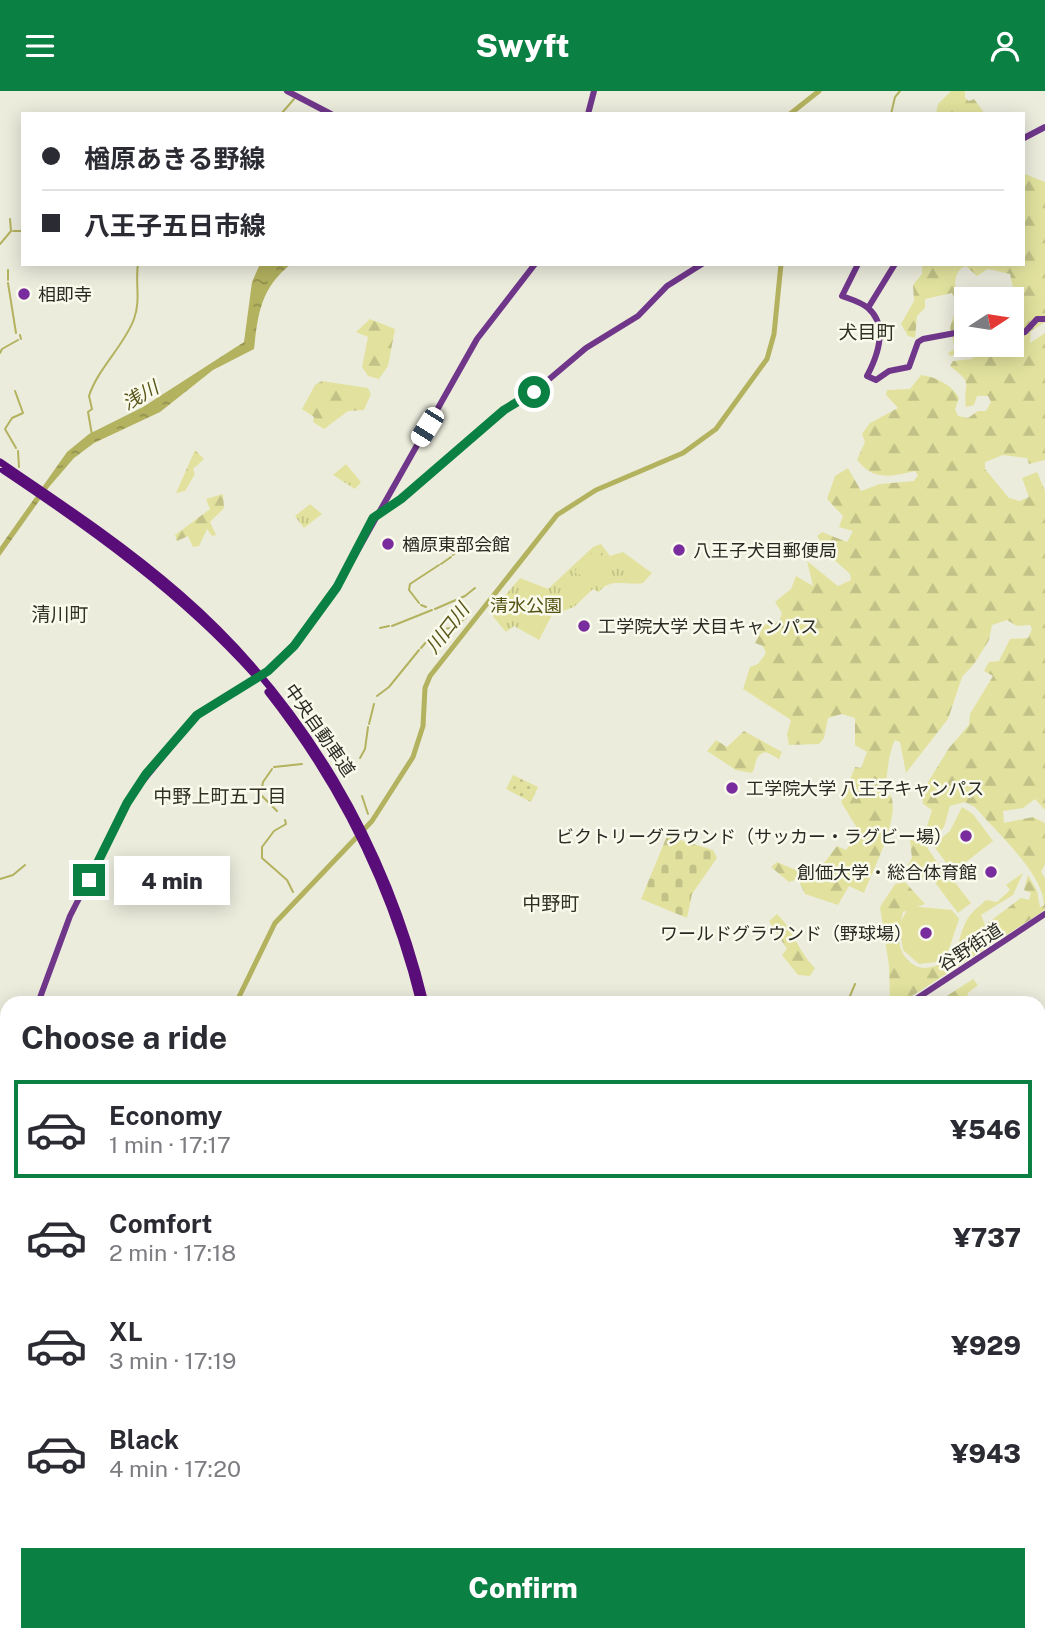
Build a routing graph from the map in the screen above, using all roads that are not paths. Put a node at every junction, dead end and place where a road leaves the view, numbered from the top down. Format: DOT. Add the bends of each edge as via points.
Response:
graph roads {
  1 [pos="288,91"];
  2 [pos="594,91"];
  3 [pos="327,112"];
  4 [pos="589,112"];
  5 [pos="1045,127"];
  6 [pos="1025,137"];
  7 [pos="533,266"];
  8 [pos="699,266"];
  9 [pos="857,266"];
  10 [pos="894,266"];
  11 [pos="868,308"];
  12 [pos="1045,319"];
  13 [pos="1024,332"];
  14 [pos="954,333"];
  15 [pos="0,462"];
  16 [pos="0,468"];
  17 [pos="9,471"];
  18 [pos="373,518"];
  19 [pos="263,682"];
  20 [pos="1045,914"];
  21 [pos="41,996"];
  22 [pos="421,996"];
  23 [pos="921,996"];
  1 -- 3 [label="main road"];
  2 -- 4 [label="main road"];
  5 -- 6 [label="main road"];
  7 -- 18 [label="main road" via="477,339"];
  8 -- 18 [label="main road" via="667,285 635,318 586,348 534,392 504,410"];
  9 -- 11 [label="main road" via="842,296"];
  10 -- 11 [label="main road"];
  11 -- 14 [label="main road" via="879,325 877,358 867,376 876,380 889,371 909,367 923,339"];
  12 -- 13 [label="main road" via="1037,319"];
  15 -- 17 [label="highway, 中央自動車道"];
  16 -- 17 [label="highway, 中央自動車道"];
  17 -- 19 [label="highway, 中央自動車道" via="147,574"];
  17 -- 19 [label="highway, 中央自動車道" via="151,569 206,617"];
  18 -- 21 [label="main road" via="337,587 294,646 268,671 197,715 146,774 70,916"];
  19 -- 22 [label="highway, 中央自動車道" via="311,741 358,824 402,930"];
  20 -- 23 [label="main road, 谷野街道"];
}
